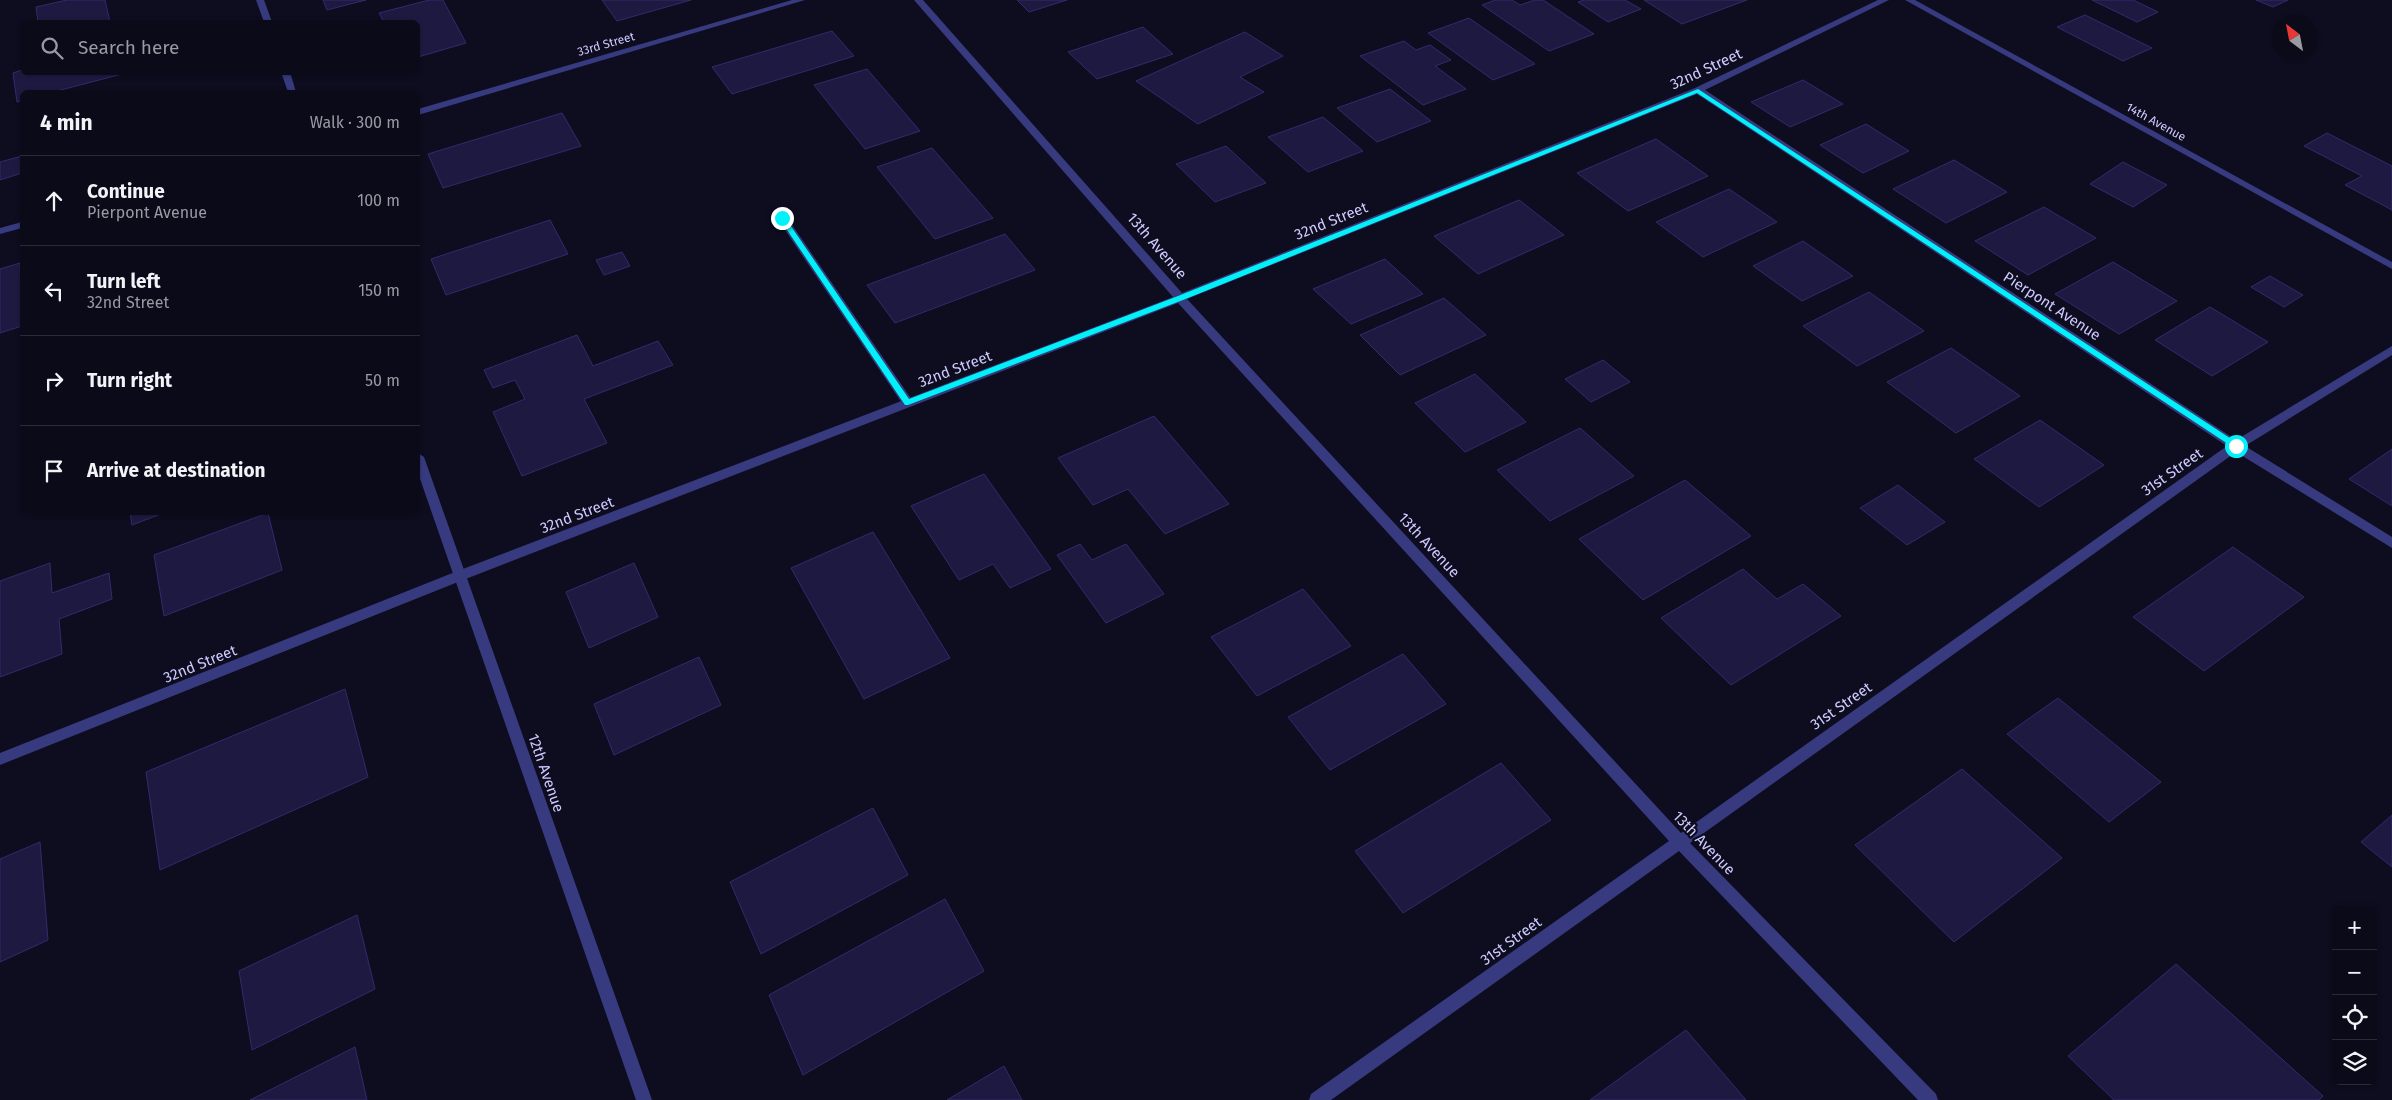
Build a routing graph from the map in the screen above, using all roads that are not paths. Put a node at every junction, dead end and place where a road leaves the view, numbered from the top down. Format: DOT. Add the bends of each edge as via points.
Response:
graph roads {
  1 [pos="260,0"];
  2 [pos="801,0"];
  3 [pos="918,0"];
  4 [pos="1884,0"];
  5 [pos="1908,0"];
  6 [pos="267,20"];
  7 [pos="286,75"];
  8 [pos="291,90"];
  9 [pos="1698,90"];
  10 [pos="420,111"];
  11 [pos="782,218"];
  12 [pos="20,226"];
  13 [pos="0,232"];
  14 [pos="2392,266"];
  15 [pos="1180,298"];
  16 [pos="2392,350"];
  17 [pos="908,403"];
  18 [pos="2236,446"];
  19 [pos="420,463"];
  20 [pos="2392,542"];
  21 [pos="459,576"];
  22 [pos="0,759"];
  23 [pos="1679,841"];
  24 [pos="644,1100"];
  25 [pos="1316,1100"];
  26 [pos="1930,1100"];
  1 -- 6 [label="street"];
  2 -- 10 [label="street, 33rd Street"];
  3 -- 15 [label="street, 13th Avenue"];
  4 -- 9 [label="street, 32nd Street"];
  5 -- 14 [label="street, 14th Avenue"];
  7 -- 8 [label="street"];
  9 -- 15 [label="street, 32nd Street"];
  9 -- 18 [label="street, Pierpont Avenue"];
  11 -- 17 [label="street"];
  12 -- 13 [label="street"];
  15 -- 17 [label="street, 32nd Street"];
  15 -- 23 [label="street, 13th Avenue"];
  16 -- 18 [label="street, 31st Street"];
  17 -- 21 [label="street, 32nd Street"];
  18 -- 20 [label="street, Pierpont Avenue"];
  18 -- 23 [label="street, 31st Street"];
  19 -- 21 [label="street, 12th Avenue"];
  21 -- 22 [label="street, 32nd Street"];
  21 -- 24 [label="street, 12th Avenue"];
  23 -- 25 [label="street, 31st Street"];
  23 -- 26 [label="street, 13th Avenue"];
}
